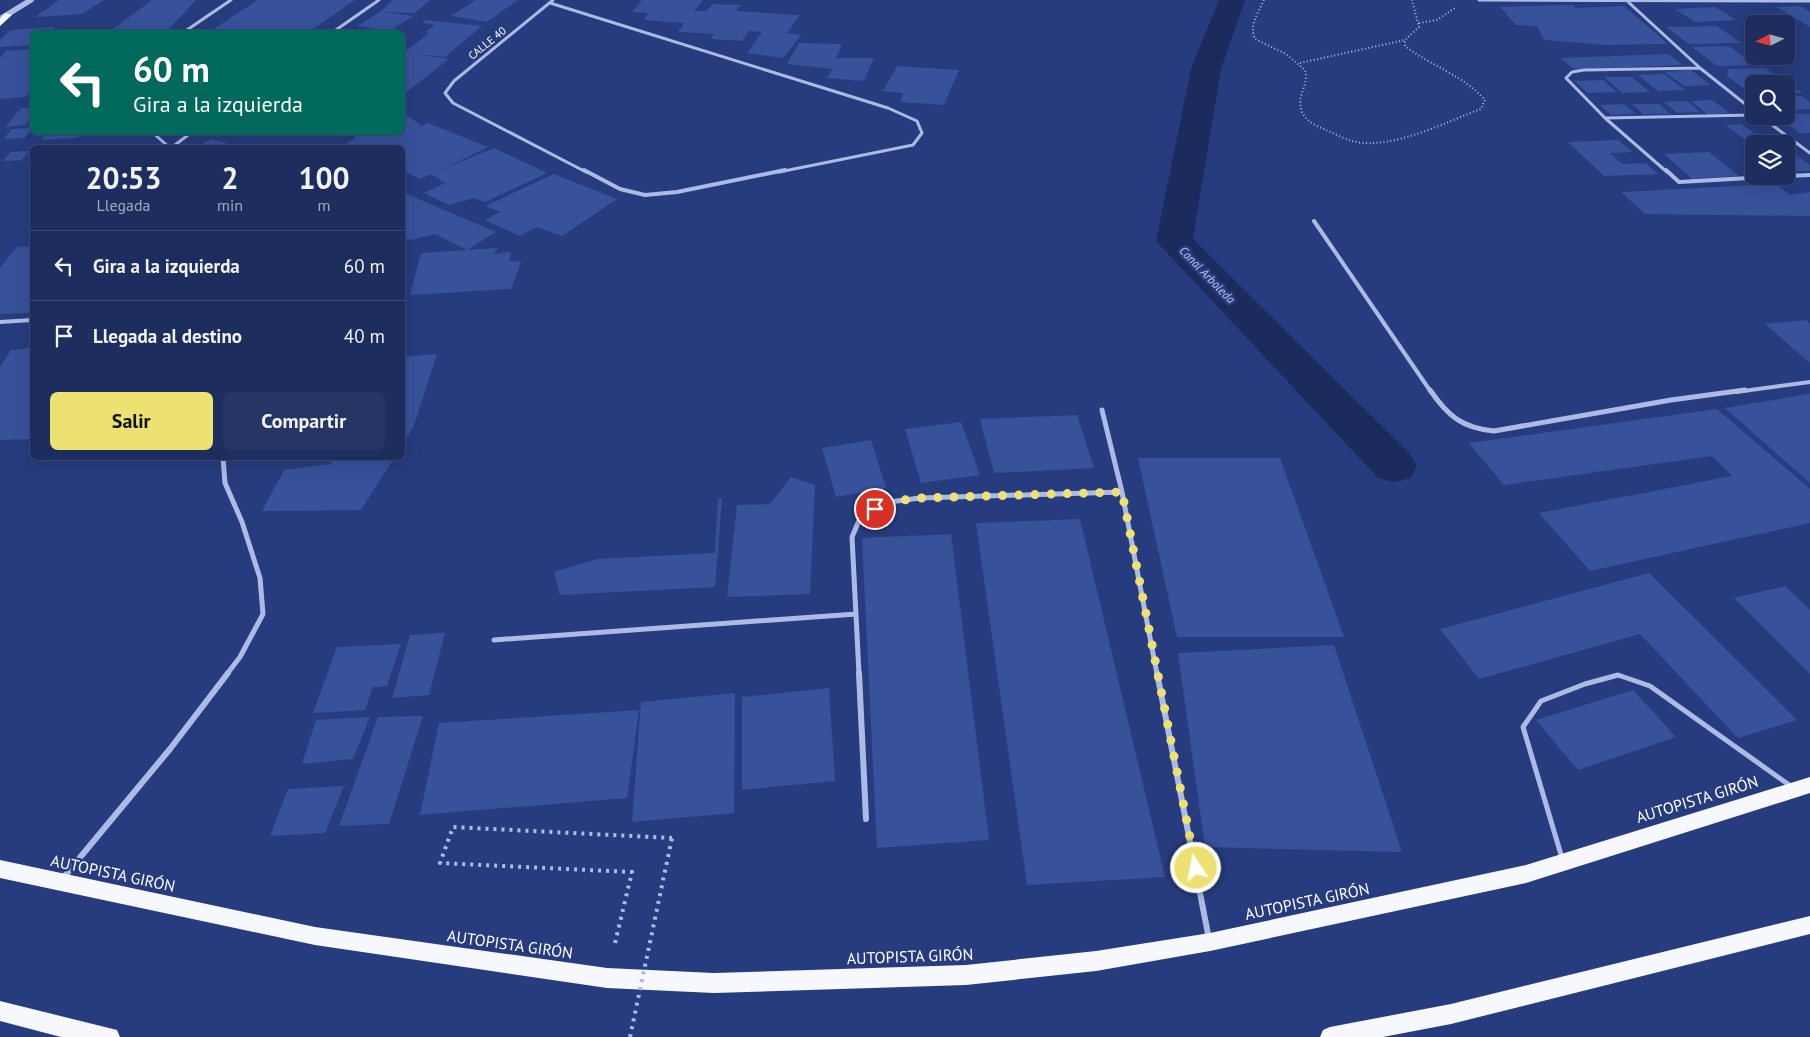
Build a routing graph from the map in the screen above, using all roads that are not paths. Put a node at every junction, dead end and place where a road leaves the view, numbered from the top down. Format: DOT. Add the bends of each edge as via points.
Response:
graph roads {
  1 [pos="31,0"];
  2 [pos="231,0"];
  3 [pos="379,0"];
  4 [pos="1480,0"];
  5 [pos="1512,1"];
  6 [pos="1626,1"];
  7 [pos="1810,1"];
  8 [pos="551,2"];
  9 [pos="8,15"];
  10 [pos="0,19"];
  11 [pos="0,24"];
  12 [pos="187,30"];
  13 [pos="336,30"];
  14 [pos="1700,68"];
  15 [pos="1745,104"];
  16 [pos="1745,115"];
  17 [pos="1605,118"];
  18 [pos="1772,125"];
  19 [pos="155,135"];
  20 [pos="188,135"];
  21 [pos="167,145"];
  22 [pos="174,145"];
  23 [pos="1810,153"];
  24 [pos="1810,175"];
  25 [pos="1795,176"];
  26 [pos="1745,178"];
  27 [pos="1314,221"];
  28 [pos="30,320"];
  29 [pos="0,322"];
  30 [pos="1810,382"];
  31 [pos="1102,410"];
  32 [pos="224,460"];
  33 [pos="1122,492"];
  34 [pos="856,614"];
  35 [pos="494,640"];
  36 [pos="1803,788"];
  37 [pos="866,819"];
  38 [pos="1563,862"];
  39 [pos="0,869"];
  40 [pos="59,883"];
  41 [pos="1810,925"];
  42 [pos="1210,942"];
  43 [pos="0,1011"];
  44 [pos="110,1037"];
  45 [pos="1330,1037"];
  1 -- 9 [label="street"];
  2 -- 12 [label="street"];
  3 -- 13 [label="street"];
  4 -- 5 [label="street"];
  5 -- 6 [label="street"];
  6 -- 7 [label="street"];
  6 -- 14 [label="street"];
  8 -- 8 [label="street, CALLE 40" via="888,108 917,121 922,133 913,144 677,192 645,195 620,189 453,103 445,94 454,81"];
  9 -- 10 [label="street"];
  9 -- 11 [label="highway"];
  14 -- 15 [label="street"];
  14 -- 17 [label="street" via="1572,72 1566,78"];
  16 -- 17 [label="street"];
  17 -- 26 [label="street" via="1679,182"];
  18 -- 23 [label="street"];
  19 -- 21 [label="street"];
  20 -- 22 [label="street"];
  24 -- 25 [label="street"];
  27 -- 30 [label="street" via="1438,402 1453,417 1475,429 1517,428 1671,400"];
  28 -- 29 [label="street"];
  31 -- 33 [label="street"];
  32 -- 40 [label="street" via="224,483 242,522 260,578 263,614 240,657 170,749"];
  33 -- 34 [label="street" via="920,498 888,502 861,516 852,537"];
  33 -- 42 [label="street"];
  34 -- 35 [label="street"];
  34 -- 37 [label="street"];
  36 -- 38 [label="highway, AUTOPISTA GIRÓN"];
  36 -- 38 [label="lane" via="1650,686 1618,675 1585,684 1541,701 1523,727"];
  38 -- 42 [label="highway, AUTOPISTA GIRÓN" via="1526,874"];
  39 -- 40 [label="highway, AUTOPISTA GIRÓN"];
  40 -- 42 [label="highway, AUTOPISTA GIRÓN" via="315,936 607,978 714,984 966,975 1096,961"];
  41 -- 45 [label="highway" via="1451,1014"];
  43 -- 44 [label="highway"];
}
